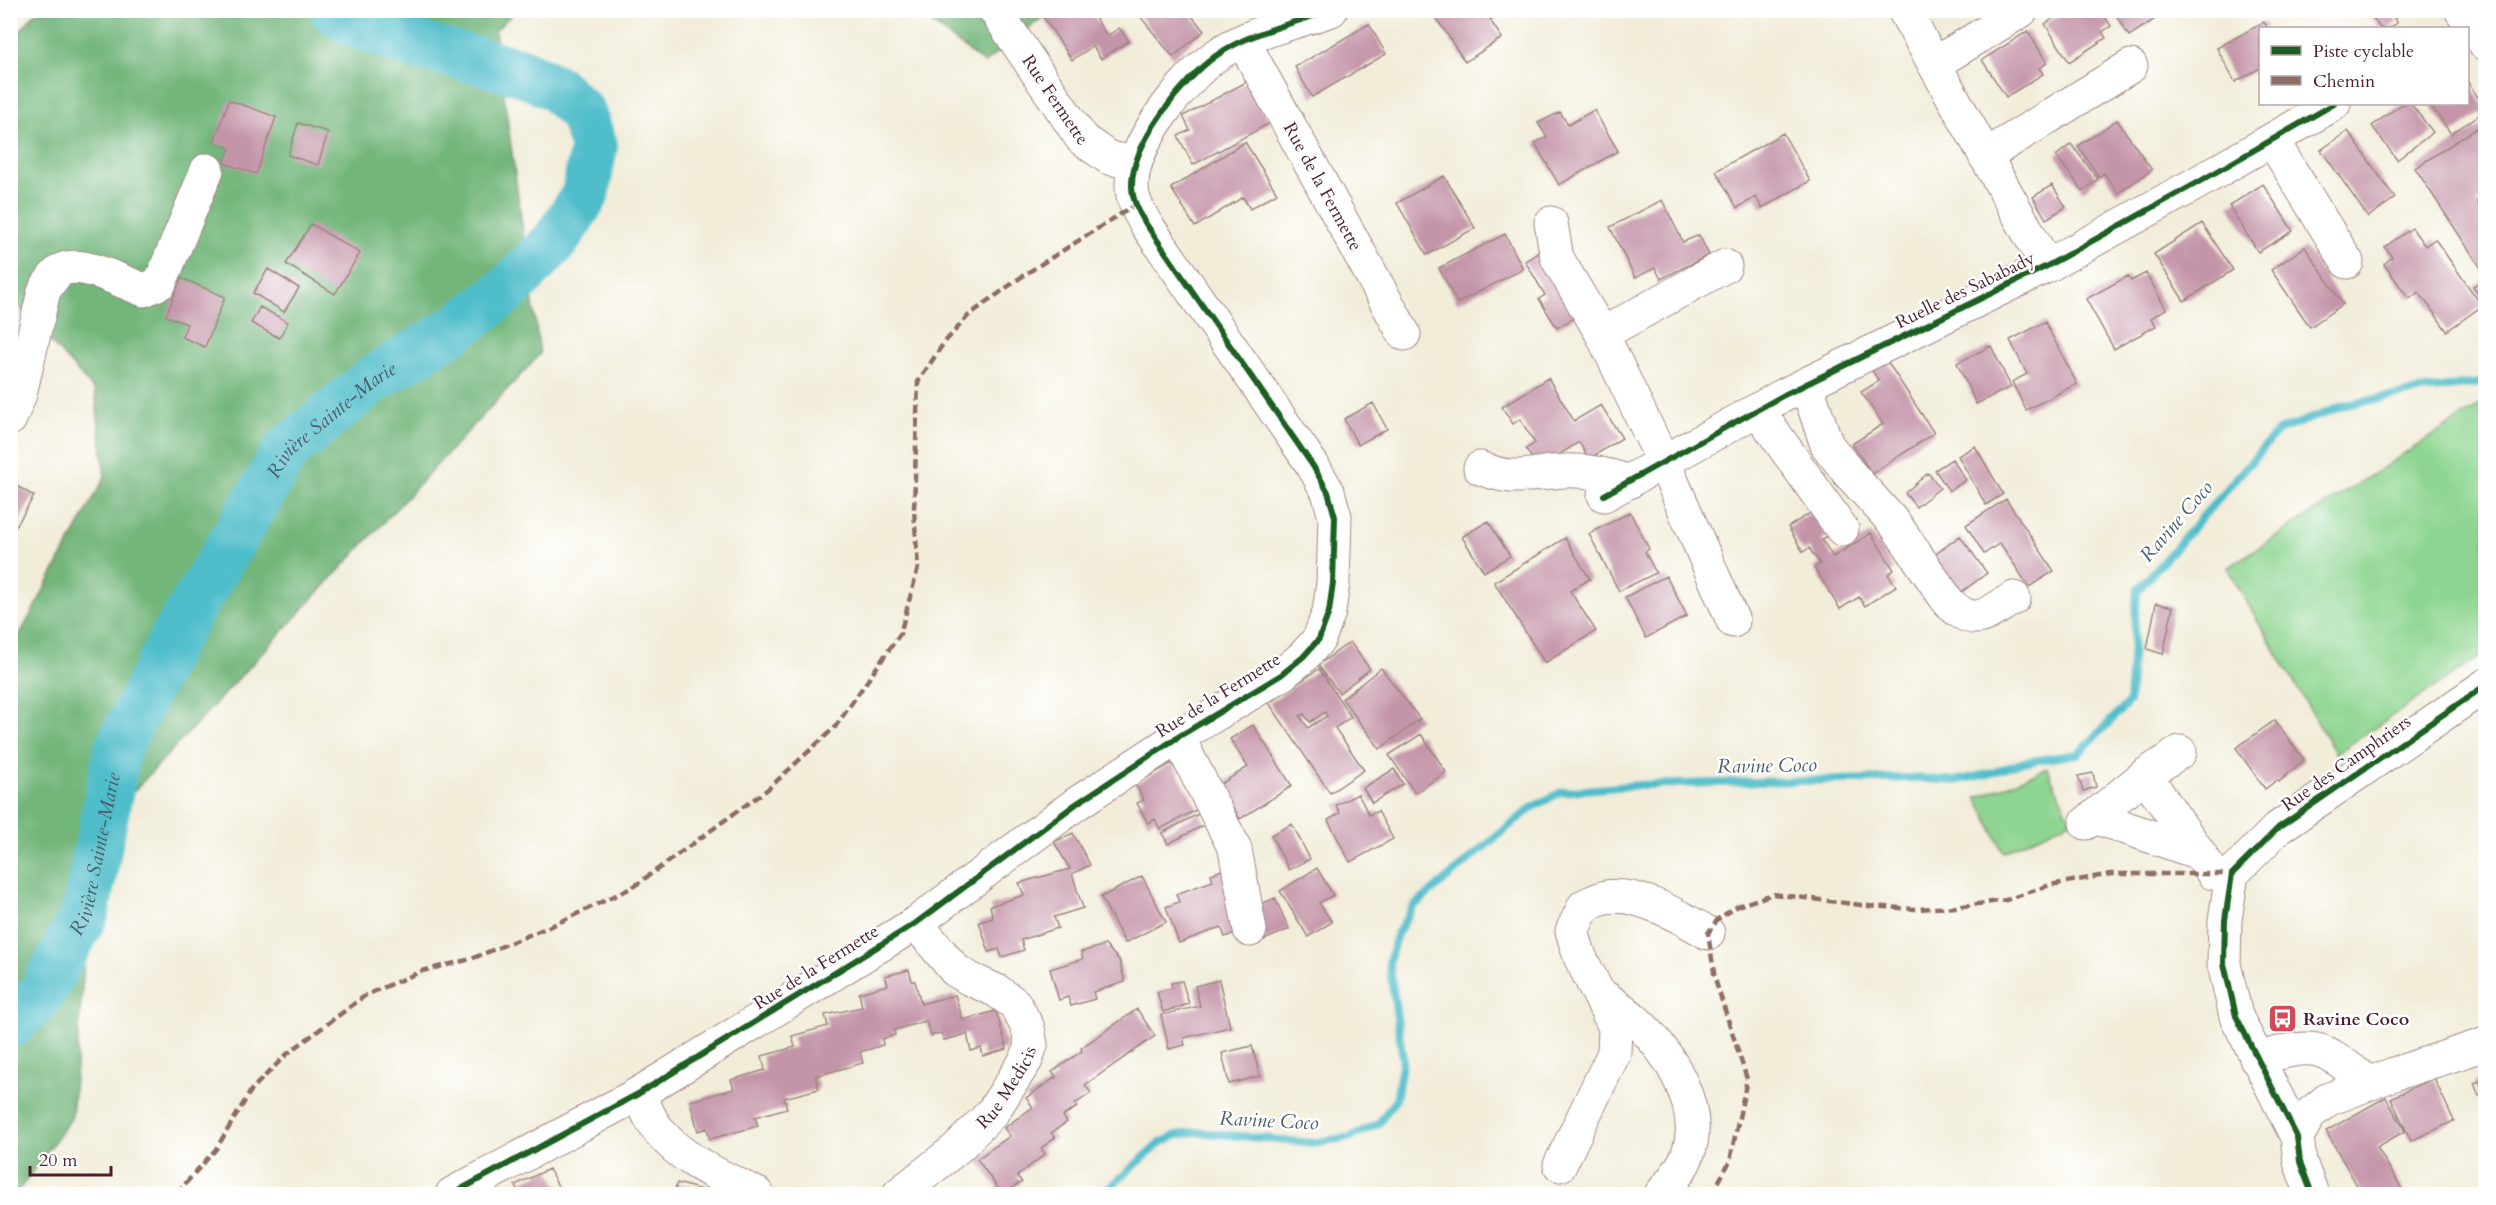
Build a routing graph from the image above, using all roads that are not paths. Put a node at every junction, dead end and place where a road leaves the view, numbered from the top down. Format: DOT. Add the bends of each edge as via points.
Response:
graph roads {
  1 [pos="995,10"];
  2 [pos="1331,10"];
  3 [pos="1904,10"];
  4 [pos="2021,11"];
  5 [pos="1243,41"];
  6 [pos="1934,64"];
  7 [pos="2131,66"];
  8 [pos="2332,105"];
  9 [pos="2272,140"];
  10 [pos="1985,156"];
  11 [pos="1135,163"];
  12 [pos="207,170"];
  13 [pos="1551,223"];
  14 [pos="2347,262"];
  15 [pos="1725,266"];
  16 [pos="2047,266"];
  17 [pos="1404,334"];
  18 [pos="1602,334"];
  19 [pos="1806,384"];
  20 [pos="14,400"];
  21 [pos="1758,410"];
  22 [pos="1664,463"];
  23 [pos="1480,468"];
  24 [pos="1842,529"];
  25 [pos="2014,598"];
  26 [pos="1733,621"];
  27 [pos="2486,685"];
  28 [pos="1178,737"];
  29 [pos="2180,752"];
  30 [pos="2145,776"];
  31 [pos="2215,867"];
  32 [pos="916,923"];
  33 [pos="1250,930"];
  34 [pos="1708,933"];
  35 [pos="1600,994"];
  36 [pos="2486,1044"];
  37 [pos="2256,1059"];
  38 [pos="2369,1083"];
  39 [pos="638,1094"];
  40 [pos="2297,1137"];
  41 [pos="1560,1165"];
  42 [pos="452,1194"];
  43 [pos="757,1194"];
  44 [pos="899,1194"];
  45 [pos="1661,1194"];
  46 [pos="2312,1194"];
  1 -- 11 [label="street, Rue Fermette" via="1082,140 1109,158"];
  2 -- 5 [label="street, Rue de la Fermette"];
  3 -- 6 [label="street, Ruelle des Sababady"];
  4 -- 6 [label="street"];
  5 -- 11 [label="street, Rue de la Fermette" via="1217,55 1181,87"];
  5 -- 17 [label="street, Rue de la Fermette"];
  6 -- 10 [label="street, Ruelle des Sababady"];
  7 -- 10 [label="street"];
  8 -- 9 [label="street, Ruelle des Sababady"];
  9 -- 14 [label="street"];
  9 -- 16 [label="street, Ruelle des Sababady"];
  10 -- 16 [label="street, Ruelle des Sababady"];
  11 -- 28 [label="street, Rue de la Fermette" via="1131,186 1135,205 1313,466 1328,492 1335,517 1333,584 1329,612 1319,639 1281,675"];
  12 -- 20 [label="street" via="160,284 144,290 83,267 65,268 54,276 44,291"];
  13 -- 18 [label="street" via="1557,258"];
  15 -- 18 [label="street"];
  16 -- 19 [label="street, Ruelle des Sababady"];
  18 -- 22 [label="street"];
  19 -- 21 [label="street, Ruelle des Sababady"];
  19 -- 25 [label="street" via="1827,445 1895,524 1949,603 1969,618 1979,617"];
  21 -- 22 [label="street, Ruelle des Sababady"];
  21 -- 24 [label="street"];
  22 -- 23 [label="street, Ruelle des Sababady" via="1616,489 1589,472 1511,477"];
  22 -- 26 [label="street"];
  27 -- 31 [label="street, Rue des Camphriers"];
  28 -- 32 [label="street, Rue de la Fermette" via="1076,804"];
  28 -- 33 [label="street, Rue de la Fermette" via="1235,849"];
  29 -- 30 [label="street"];
  30 -- 31 [label="street"];
  30 -- 31 [label="street" via="2090,820"];
  31 -- 37 [label="street" via="2225,920 2224,964 2236,1016"];
  32 -- 39 [label="street, Rue de la Fermette"];
  32 -- 44 [label="street, Rue Medicis" via="955,970 1015,1004 1028,1028 1031,1045 1026,1060 992,1113 956,1149"];
  34 -- 35 [label="street" via="1665,909 1636,900 1607,897 1584,906 1572,931 1580,957"];
  35 -- 41 [label="street" via="1615,1027 1614,1053"];
  35 -- 45 [label="street" via="1636,1020 1681,1078 1693,1120 1688,1156"];
  36 -- 38 [label="street"];
  37 -- 38 [label="street" via="2313,1047 2334,1056"];
  37 -- 40 [label="street"];
  38 -- 40 [label="street" via="2327,1100 2310,1114"];
  39 -- 42 [label="street, Rue de la Fermette"];
  39 -- 43 [label="street" via="657,1129 674,1148"];
  40 -- 46 [label="street" via="2300,1162"];
}
